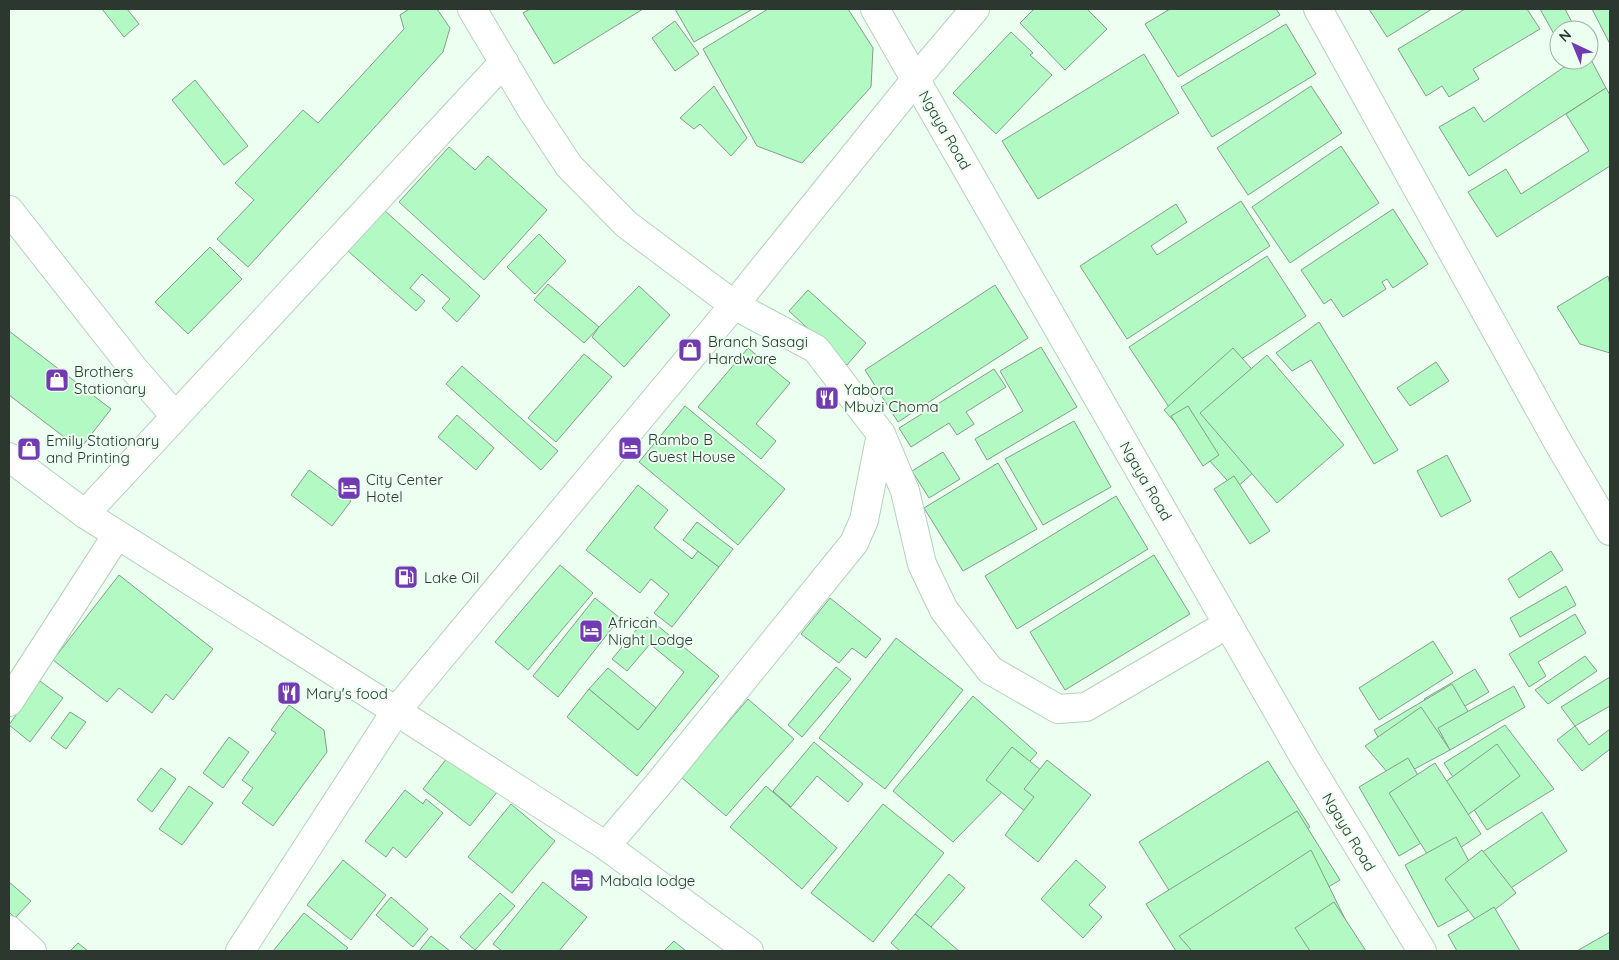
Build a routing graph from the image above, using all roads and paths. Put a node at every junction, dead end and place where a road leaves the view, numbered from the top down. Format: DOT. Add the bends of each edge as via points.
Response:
graph roads {
  1 [pos="472,9"];
  2 [pos="875,9"];
  3 [pos="975,9"];
  4 [pos="1318,9"];
  5 [pos="504,62"];
  6 [pos="916,79"];
  7 [pos="9,210"];
  8 [pos="734,306"];
  9 [pos="175,416"];
  10 [pos="881,434"];
  11 [pos="9,457"];
  12 [pos="84,514"];
  13 [pos="1610,531"];
  14 [pos="117,534"];
  15 [pos="1228,624"];
  16 [pos="9,702"];
  17 [pos="396,711"];
  18 [pos="606,846"];
  19 [pos="9,930"];
  20 [pos="32,951"];
  21 [pos="240,951"];
  22 [pos="749,951"];
  23 [pos="1422,951"];
  1 -- 5 [label="street"];
  2 -- 6 [label="street, Ngaya Road"];
  3 -- 6 [label="street"];
  4 -- 13 [label="street"];
  5 -- 8 [label="street" via="569,166 626,224"];
  5 -- 9 [label="street"];
  6 -- 8 [label="street"];
  6 -- 15 [label="street, Ngaya Road"];
  7 -- 9 [label="street"];
  8 -- 10 [label="street" via="816,348"];
  8 -- 17 [label="street"];
  9 -- 12 [label="street"];
  10 -- 15 [label="street" via="905,491 922,564 944,610 990,670 1058,709 1086,707"];
  10 -- 18 [label="street" via="864,520 854,543"];
  11 -- 12 [label="street"];
  12 -- 14 [label="street"];
  14 -- 16 [label="street"];
  14 -- 17 [label="street"];
  15 -- 23 [label="street, Ngaya Road"];
  17 -- 18 [label="street"];
  17 -- 21 [label="street"];
  18 -- 22 [label="street"];
  19 -- 20 [label="street"];
}
